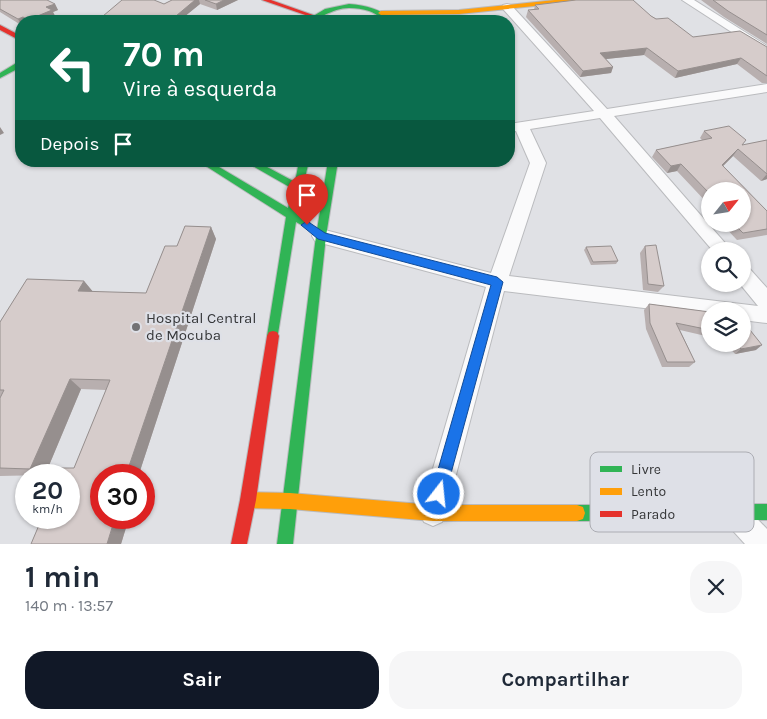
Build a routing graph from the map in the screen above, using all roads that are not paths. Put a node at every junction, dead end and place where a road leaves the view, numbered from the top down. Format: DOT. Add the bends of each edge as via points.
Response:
graph roads {
  1 [pos="265,0"];
  2 [pos="295,0"];
  3 [pos="573,0"];
  4 [pos="688,0"];
  5 [pos="503,4"];
  6 [pos="324,10"];
  7 [pos="459,12"];
  8 [pos="302,15"];
  9 [pos="315,15"];
  10 [pos="379,15"];
  11 [pos="415,15"];
  12 [pos="447,15"];
  13 [pos="513,15"];
  14 [pos="515,17"];
  15 [pos="0,27"];
  16 [pos="15,36"];
  17 [pos="767,52"];
  18 [pos="15,63"];
  19 [pos="15,72"];
  20 [pos="767,88"];
  21 [pos="603,113"];
  22 [pos="515,127"];
  23 [pos="212,167"];
  24 [pos="259,167"];
  25 [pos="303,167"];
  26 [pos="332,167"];
  27 [pos="299,189"];
  28 [pos="326,202"];
  29 [pos="292,214"];
  30 [pos="321,236"];
  31 [pos="716,242"];
  32 [pos="497,282"];
  33 [pos="751,283"];
  34 [pos="767,302"];
  35 [pos="701,307"];
  36 [pos="751,313"];
  37 [pos="767,315"];
  38 [pos="248,500"];
  39 [pos="290,501"];
  40 [pos="590,512"];
  41 [pos="754,512"];
  42 [pos="767,512"];
  43 [pos="434,513"];
  44 [pos="751,532"];
  45 [pos="239,544"];
  46 [pos="284,544"];
  47 [pos="763,544"];
  1 -- 8 [label="main road"];
  2 -- 6 [label="main road"];
  3 -- 5 [label="main road"];
  4 -- 17 [label="street"];
  5 -- 7 [label="main road"];
  5 -- 13 [label="street"];
  6 -- 9 [label="main road"];
  6 -- 10 [label="main road" via="354,6"];
  7 -- 11 [label="main road"];
  7 -- 12 [label="main road"];
  14 -- 21 [label="street"];
  15 -- 16 [label="main road"];
  18 -- 19 [label="main road" via="0,76"];
  20 -- 21 [label="street"];
  21 -- 22 [label="street"];
  21 -- 31 [label="street"];
  22 -- 32 [label="street" via="538,162"];
  23 -- 29 [label="main road"];
  24 -- 27 [label="main road"];
  25 -- 27 [label="main road"];
  26 -- 28 [label="main road"];
  27 -- 28 [label="main road"];
  27 -- 29 [label="main road"];
  28 -- 30 [label="main road"];
  29 -- 30 [label="main road"];
  29 -- 38 [label="main road"];
  30 -- 32 [label="street"];
  30 -- 39 [label="main road"];
  32 -- 35 [label="street"];
  32 -- 43 [label="street"];
  33 -- 34 [label="street"];
  36 -- 37 [label="street"];
  38 -- 39 [label="main road"];
  38 -- 45 [label="main road"];
  39 -- 43 [label="main road"];
  39 -- 46 [label="main road"];
  40 -- 43 [label="main road"];
  41 -- 42 [label="main road"];
  44 -- 47 [label="street"];
}
